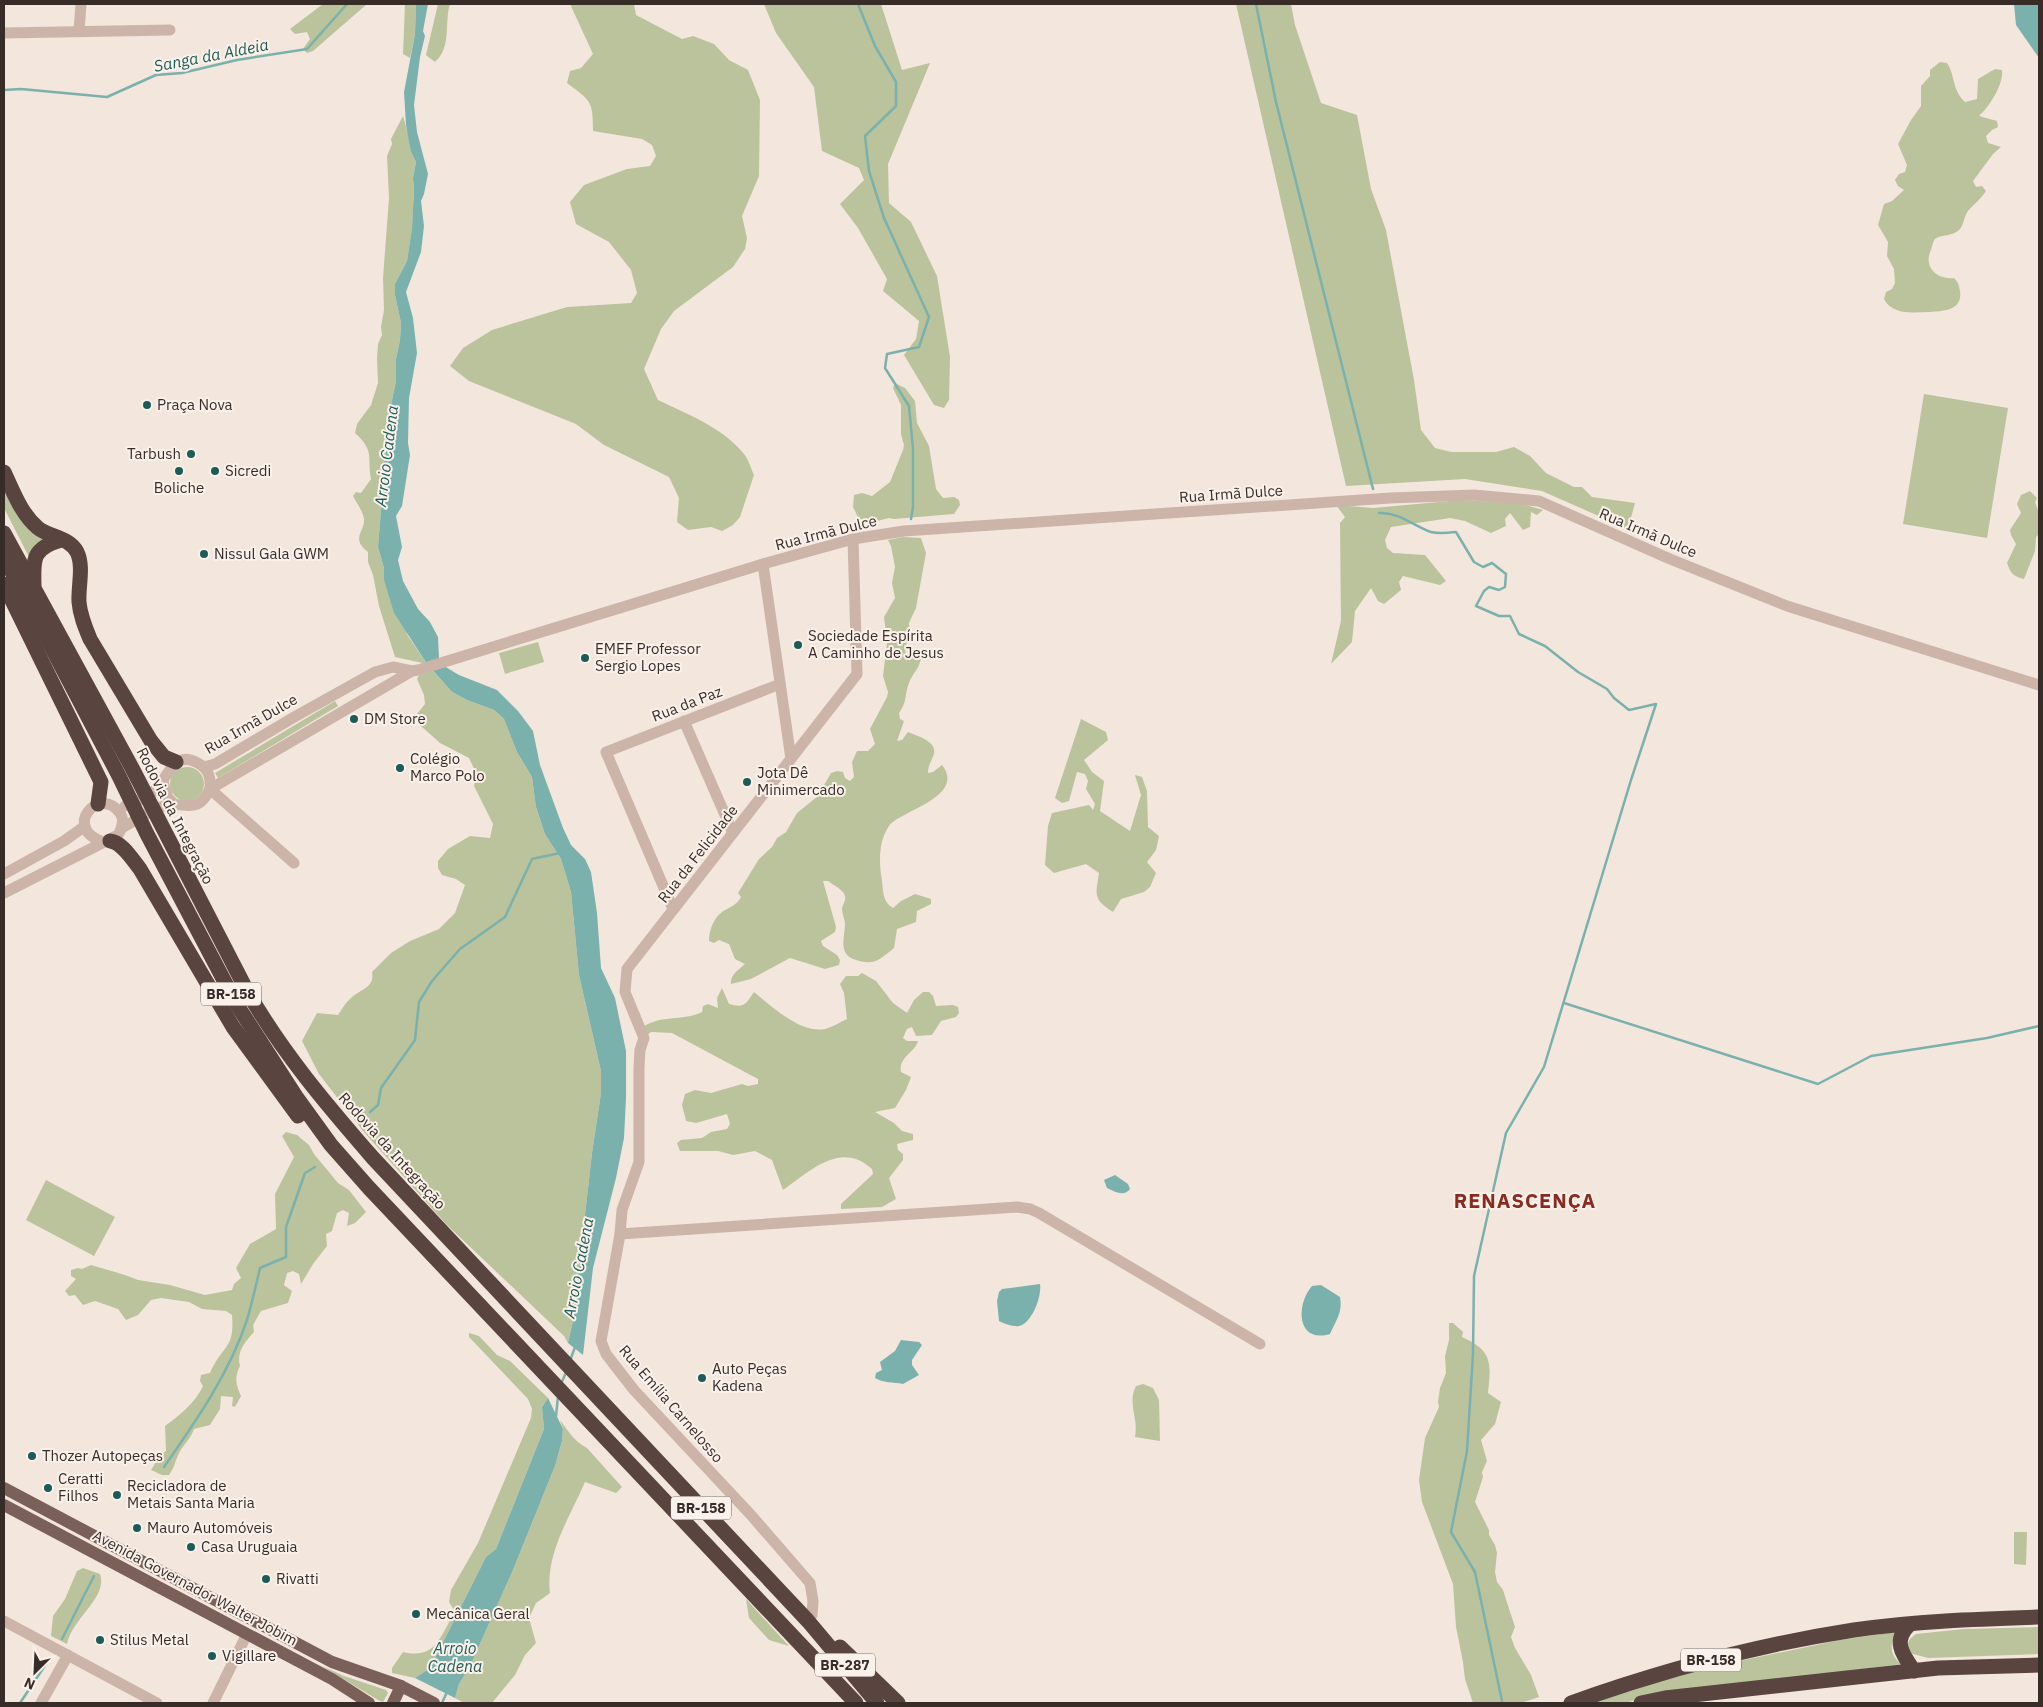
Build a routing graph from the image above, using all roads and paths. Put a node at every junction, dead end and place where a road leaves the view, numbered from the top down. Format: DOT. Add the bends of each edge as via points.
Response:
graph roads {
  1 [pos="80,4"];
  2 [pos="170,30"];
  3 [pos="79,31"];
  4 [pos="4,33"];
  5 [pos="4,472"];
  6 [pos="4,533"];
  7 [pos="853,539"];
  8 [pos="61,540"];
  9 [pos="4,557"];
  10 [pos="763,564"];
  11 [pos="4,584"];
  12 [pos="34,588"];
  13 [pos="415,670"];
  14 [pos="354,682"];
  15 [pos="780,684"];
  16 [pos="2039,685"];
  17 [pos="346,708"];
  18 [pos="684,722"];
  19 [pos="791,759"];
  20 [pos="176,762"];
  21 [pos="204,767"];
  22 [pos="126,772"];
  23 [pos="163,782"];
  24 [pos="210,789"];
  25 [pos="98,804"];
  26 [pos="174,804"];
  27 [pos="115,807"];
  28 [pos="84,826"];
  29 [pos="122,828"];
  30 [pos="733,833"];
  31 [pos="107,841"];
  32 [pos="294,862"];
  33 [pos="4,874"];
  34 [pos="4,893"];
  35 [pos="674,909"];
  36 [pos="627,969"];
  37 [pos="331,1145"];
  38 [pos="620,1234"];
  39 [pos="1260,1344"];
  40 [pos="4,1490"];
  41 [pos="4,1505"];
  42 [pos="2039,1617"];
  43 [pos="4,1621"];
  44 [pos="810,1624"];
  45 [pos="1909,1625"];
  46 [pos="247,1634"];
  47 [pos="68,1655"];
  48 [pos="2039,1666"];
  49 [pos="1914,1671"];
  50 [pos="829,1673"];
  51 [pos="406,1689"];
  52 [pos="1665,1701"];
  53 [pos="41,1703"];
  54 [pos="157,1703"];
  55 [pos="212,1703"];
  56 [pos="369,1703"];
  57 [pos="393,1703"];
  58 [pos="434,1703"];
  59 [pos="844,1703"];
  60 [pos="856,1703"];
  61 [pos="877,1703"];
  62 [pos="898,1703"];
  63 [pos="1571,1703"];
  64 [pos="1641,1703"];
  1 -- 3 [label="street"];
  2 -- 3 [label="street"];
  3 -- 4 [label="street"];
  5 -- 8 [label="highway" via="31,521"];
  6 -- 12 [label="highway, Rodovia da Integração / BR-158"];
  7 -- 10 [label="street, Rua Irmã Dulce"];
  7 -- 16 [label="street, Rua Irmã Dulce" via="904,531 1390,498 1474,495 1539,501 1787,606"];
  7 -- 19 [label="street, Rua da Felicidade" via="857,674"];
  8 -- 12 [label="highway" via="42,547 36,556"];
  8 -- 20 [label="highway" via="69,542 77,552 79,603 90,639 151,741 164,757"];
  9 -- 22 [label="highway, Rodovia da Integração / BR-158"];
  10 -- 13 [label="street, Rua Irmã Dulce"];
  10 -- 15 [label="street"];
  11 -- 25 [label="highway" via="101,782"];
  12 -- 22 [label="highway, Rodovia da Integração / BR-158"];
  13 -- 14 [label="street, Rua Irmã Dulce" via="393,667"];
  13 -- 17 [label="street, Rua Irmã Dulce"];
  14 -- 17 [label="street" via="353,696"];
  14 -- 21 [label="street, Rua Irmã Dulce" via="215,764"];
  15 -- 18 [label="street, Rua da Paz"];
  15 -- 19 [label="street"];
  17 -- 24 [label="street, Rua Irmã Dulce"];
  18 -- 30 [label="street"];
  18 -- 35 [label="street, Rua da Paz" via="606,752"];
  19 -- 30 [label="street, Rua da Felicidade"];
  20 -- 21 [label="street, Rua Irmã Dulce" via="191,760"];
  20 -- 23 [label="street" via="167,770"];
  21 -- 24 [label="street" via="209,773"];
  22 -- 37 [label="highway, Rodovia da Integração / BR-158" via="147,834 237,1005"];
  22 -- 44 [label="highway, Rodovia da Integração / BR-158" via="161,826 263,1019 313,1089 372,1158"];
  23 -- 26 [label="street" via="168,798"];
  23 -- 27 [label="street" via="153,792 124,807"];
  24 -- 26 [label="street, Rua Irmã Dulce" via="196,806"];
  24 -- 32 [label="street"];
  25 -- 27 [label="street" via="107,803"];
  25 -- 28 [label="street" via="85,816"];
  26 -- 29 [label="street, Rua Irmã Dulce" via="161,807"];
  27 -- 29 [label="street" via="122,816"];
  28 -- 31 [label="street" via="92,838"];
  28 -- 33 [label="street" via="64,841"];
  29 -- 31 [label="street" via="118,835"];
  30 -- 35 [label="street, Rua da Felicidade"];
  31 -- 34 [label="street"];
  31 -- 37 [label="highway" via="114,841 140,869 233,1027 302,1122"];
  35 -- 36 [label="street, Rua da Felicidade"];
  36 -- 38 [label="street, Rua Emília Carnelosso" via="625,992 644,1038 639,1068 639,1162 622,1210"];
  37 -- 50 [label="highway, Rodovia da Integração / BR-158"];
  38 -- 39 [label="street" via="1017,1207 1030,1209"];
  38 -- 44 [label="street, Rua Emília Carnelosso" via="602,1341 606,1354 634,1390 810,1583 813,1601"];
  40 -- 51 [label="main road, Avenida Governador Walter Jobim" via="332,1662"];
  41 -- 46 [label="main road, Avenida Governador Walter Jobim"];
  42 -- 45 [label="highway, BR-158"];
  43 -- 47 [label="street"];
  44 -- 61 [label="highway, Rodovia da Integração / BR-287"];
  44 -- 62 [label="highway, BR-158" via="832,1638"];
  45 -- 49 [label="highway" via="1902,1631 1900,1650"];
  45 -- 63 [label="highway, BR-158" via="1854,1630 1750,1650"];
  46 -- 55 [label="street"];
  46 -- 56 [label="main road, Avenida Governador Walter Jobim" via="332,1679"];
  47 -- 53 [label="street"];
  47 -- 54 [label="street"];
  48 -- 49 [label="highway, BR-158"];
  49 -- 52 [label="highway, BR-158"];
  50 -- 59 [label="highway, BR-158"];
  50 -- 60 [label="highway, Rodovia da Integração / BR-287"];
  51 -- 57 [label="main road"];
  51 -- 58 [label="main road, Avenida Governador Walter Jobim"];
  52 -- 64 [label="highway, BR-158"];
}
